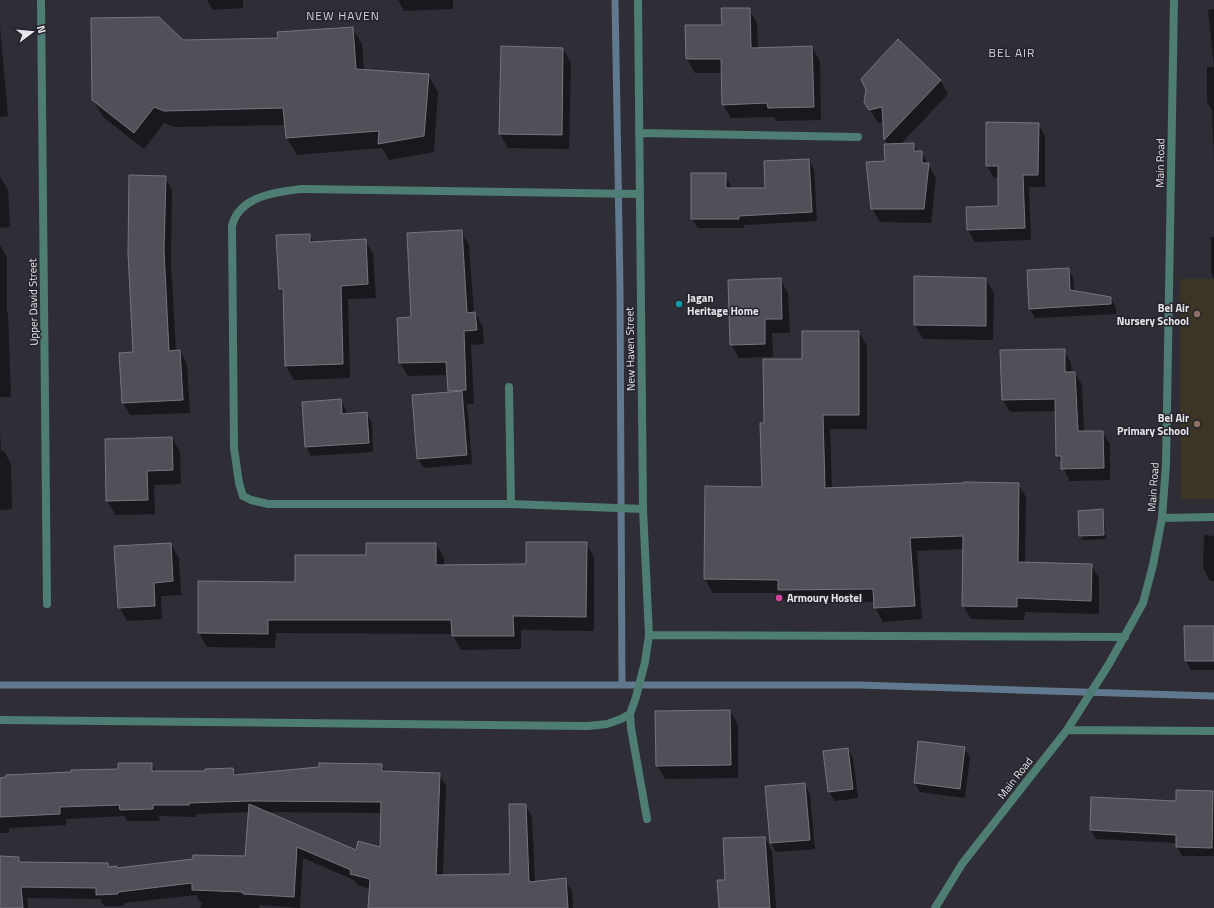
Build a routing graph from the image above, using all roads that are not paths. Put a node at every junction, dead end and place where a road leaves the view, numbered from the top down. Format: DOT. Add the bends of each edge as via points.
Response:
graph roads {
  1 [pos="41,0"];
  2 [pos="638,0"];
  3 [pos="1174,0"];
  4 [pos="639,133"];
  5 [pos="858,137"];
  6 [pos="636,194"];
  7 [pos="508,387"];
  8 [pos="510,504"];
  9 [pos="643,509"];
  10 [pos="1214,517"];
  11 [pos="1162,518"];
  12 [pos="47,604"];
  13 [pos="649,635"];
  14 [pos="1125,637"];
  15 [pos="630,714"];
  16 [pos="0,720"];
  17 [pos="1066,730"];
  18 [pos="1214,731"];
  19 [pos="647,819"];
  20 [pos="935,908"];
  1 -- 12 [label="street, Upper David Street"];
  2 -- 4 [label="street, New Haven Street"];
  3 -- 11 [label="street, Main Road" via="1166,465"];
  4 -- 5 [label="street"];
  4 -- 6 [label="street, New Haven Street"];
  6 -- 8 [label="street" via="301,189 263,197 247,204 234,218 234,448 243,496 268,504"];
  6 -- 9 [label="street, New Haven Street"];
  7 -- 8 [label="street"];
  8 -- 9 [label="street"];
  9 -- 13 [label="street, New Haven Street"];
  10 -- 11 [label="street"];
  11 -- 14 [label="street, Main Road" via="1143,603"];
  13 -- 14 [label="street"];
  13 -- 15 [label="street, New Haven Street" via="645,662"];
  14 -- 17 [label="street, Main Road"];
  15 -- 16 [label="street" via="608,724 588,726"];
  15 -- 19 [label="street"];
  17 -- 18 [label="street"];
  17 -- 20 [label="street, Main Road" via="962,864"];
}
